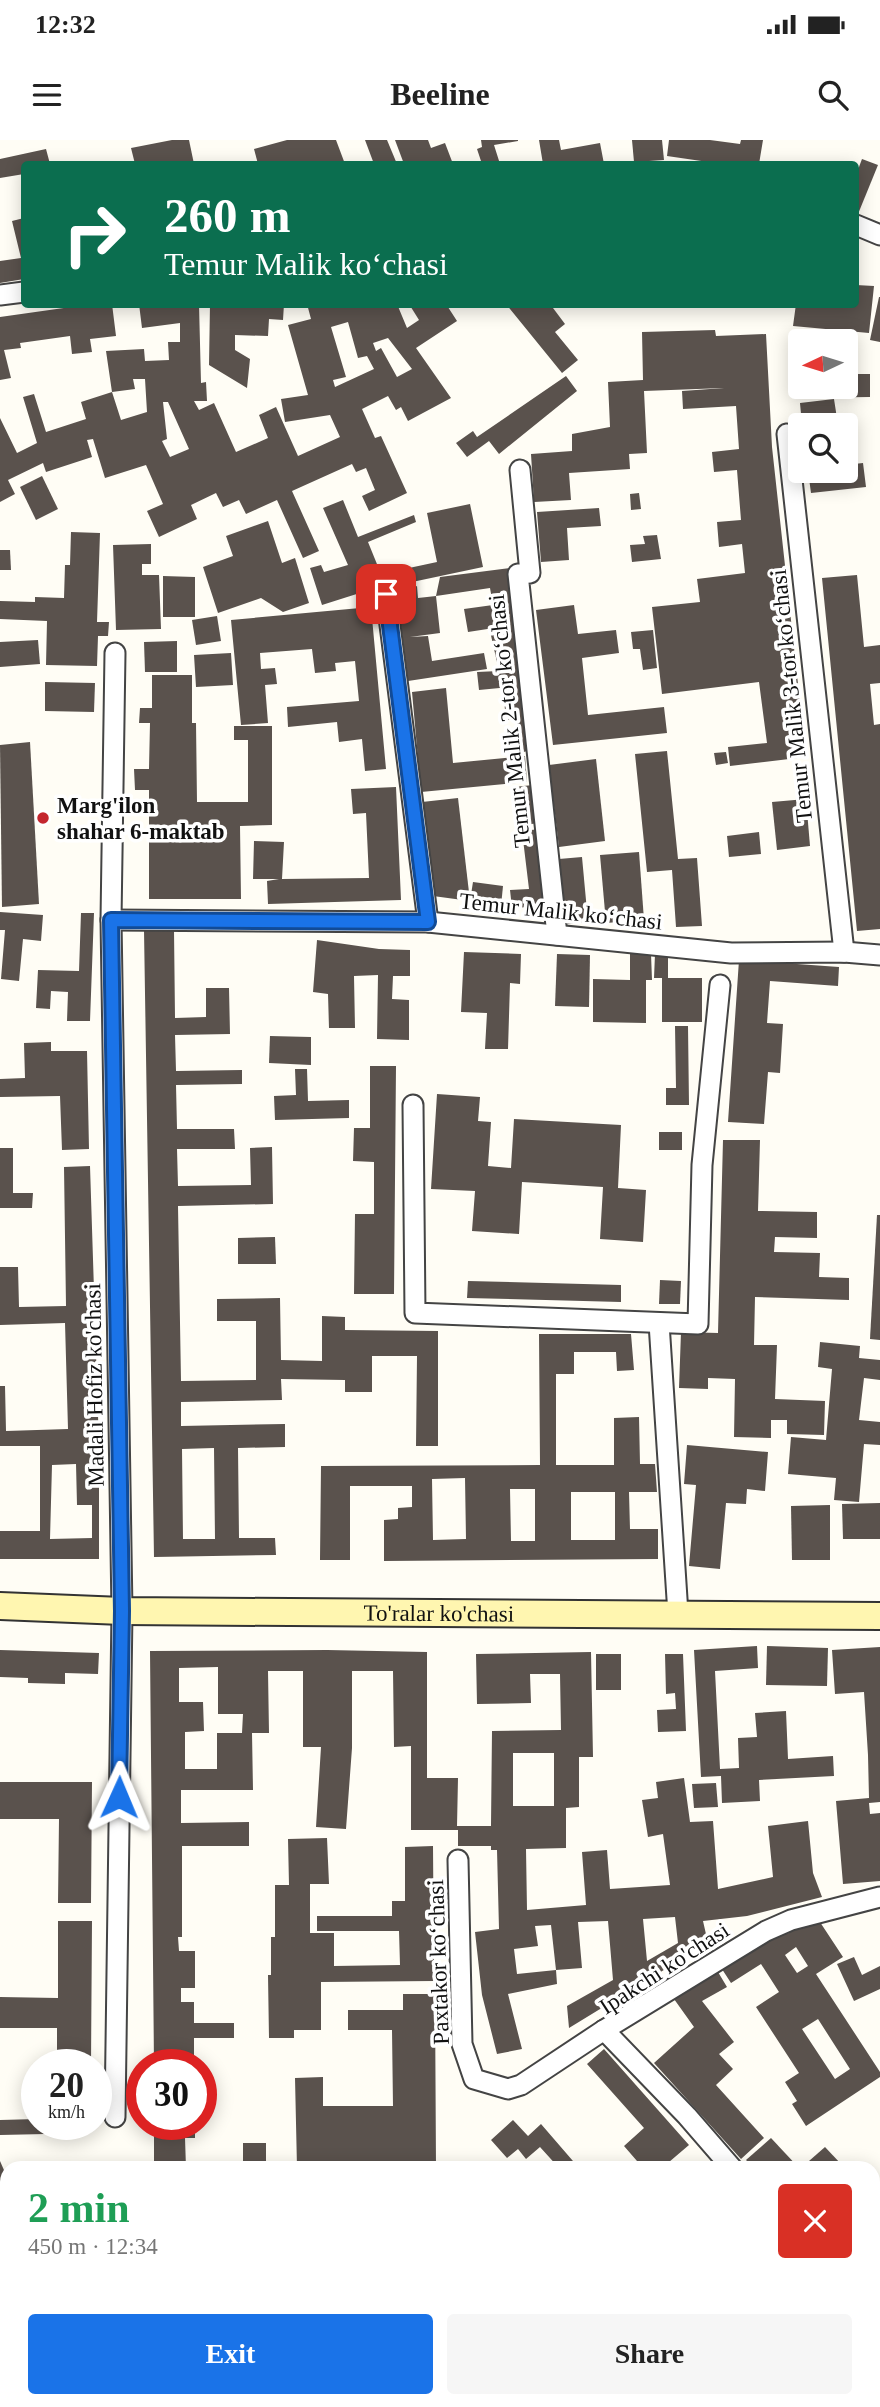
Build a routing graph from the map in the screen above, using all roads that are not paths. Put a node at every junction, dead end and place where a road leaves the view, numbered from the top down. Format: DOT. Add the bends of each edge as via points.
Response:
graph roads {
  1 [pos="859,226"];
  2 [pos="880,235"];
  3 [pos="21,292"];
  4 [pos="0,295"];
  5 [pos="787,434"];
  6 [pos="520,470"];
  7 [pos="386,594"];
  8 [pos="115,653"];
  9 [pos="111,920"];
  10 [pos="428,922"];
  11 [pos="556,934"];
  12 [pos="844,952"];
  13 [pos="880,955"];
  14 [pos="720,985"];
  15 [pos="413,1105"];
  16 [pos="659,1323"];
  17 [pos="0,1606"];
  18 [pos="122,1611"];
  19 [pos="678,1614"];
  20 [pos="880,1616"];
  21 [pos="458,1860"];
  22 [pos="880,1897"];
  23 [pos="604,2030"];
  24 [pos="115,2117"];
  25 [pos="726,2161"];
  1 -- 2 [label="street"];
  3 -- 4 [label="street"];
  5 -- 12 [label="street, Temur Malik 3-tor koʻchasi"];
  6 -- 11 [label="street, Temur Malik 2-tor ko‘chasi" via="530,573 518,574"];
  7 -- 10 [label="street"];
  8 -- 9 [label="street, Madali Hofiz ko'chasi"];
  9 -- 10 [label="street, Temur Malik koʻchasi"];
  9 -- 18 [label="street, Madali Hofiz ko'chasi"];
  10 -- 11 [label="street, Temur Malik koʻchasi"];
  11 -- 12 [label="street, Temur Malik koʻchasi" via="731,953"];
  12 -- 13 [label="street, Temur Malik koʻchasi"];
  14 -- 16 [label="street" via="702,1166 698,1324"];
  15 -- 16 [label="street" via="415,1313"];
  16 -- 19 [label="street"];
  17 -- 18 [label="street, To'ralar ko'chasi"];
  18 -- 19 [label="street, To'ralar ko'chasi"];
  18 -- 24 [label="street, Madali Hofiz ko'chasi"];
  19 -- 20 [label="street, To'ralar ko'chasi"];
  21 -- 23 [label="street, Paxtakor koʻchasi" via="462,2044 474,2079 508,2089 521,2085"];
  22 -- 23 [label="street, Ipakchi ko'chasi" via="766,1931"];
  23 -- 25 [label="street, Ipakchi ko'chasi"];
}
